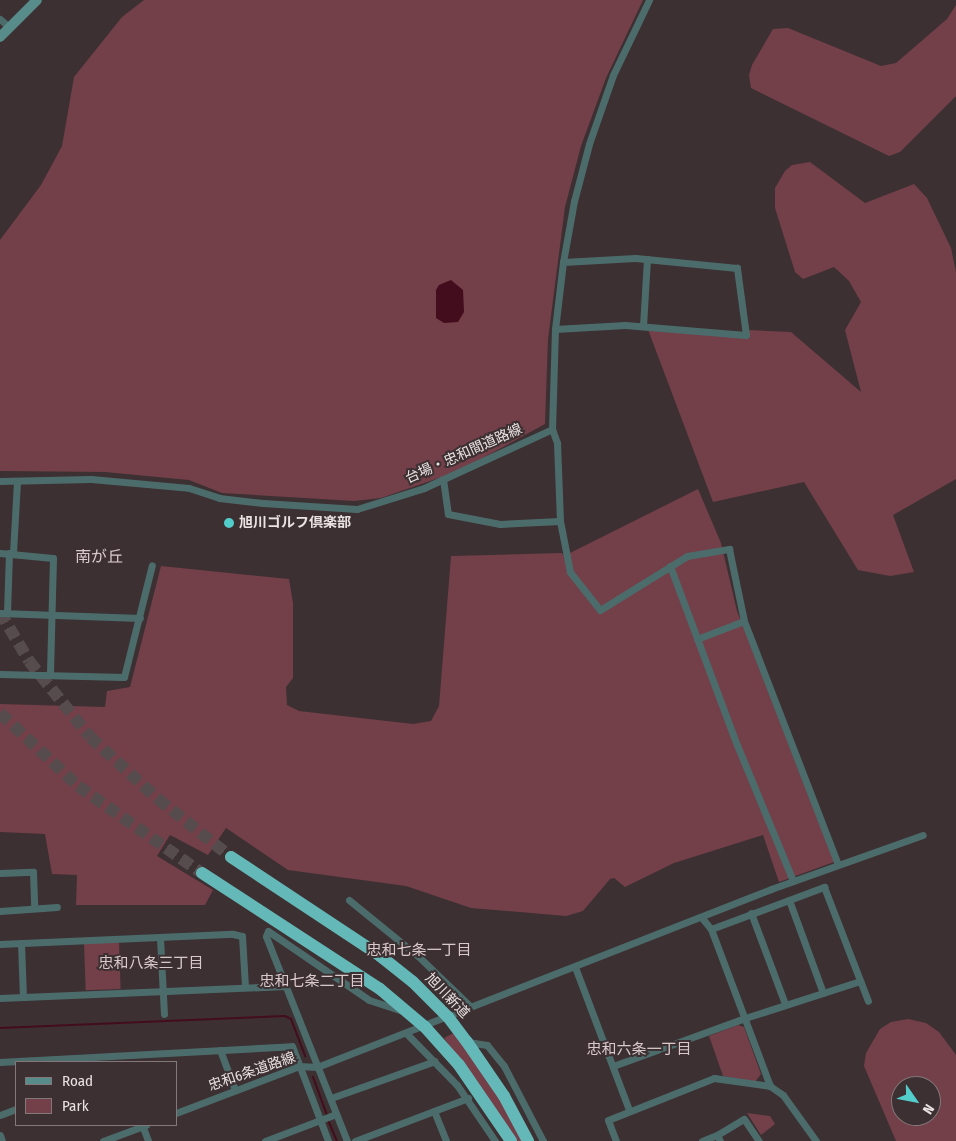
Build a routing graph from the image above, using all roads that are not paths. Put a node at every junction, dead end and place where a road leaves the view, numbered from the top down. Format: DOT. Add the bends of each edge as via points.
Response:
graph roads {
  1 [pos="37,0"];
  2 [pos="649,0"];
  3 [pos="0,19"];
  4 [pos="10,28"];
  5 [pos="0,37"];
  6 [pos="647,259"];
  7 [pos="564,262"];
  8 [pos="642,326"];
  9 [pos="555,329"];
  10 [pos="552,429"];
  11 [pos="443,479"];
  12 [pos="0,481"];
  13 [pos="18,481"];
  14 [pos="560,521"];
  15 [pos="0,553"];
  16 [pos="11,553"];
  17 [pos="152,565"];
  18 [pos="670,566"];
  19 [pos="4,613"];
  20 [pos="51,614"];
  21 [pos="140,618"];
  22 [pos="744,621"];
  23 [pos="697,639"];
  24 [pos="0,674"];
  25 [pos="50,675"];
  26 [pos="923,835"];
  27 [pos="231,857"];
  28 [pos="838,864"];
  29 [pos="202,873"];
  30 [pos="0,874"];
  31 [pos="793,881"];
  32 [pos="349,900"];
  33 [pos="789,900"];
  34 [pos="57,906"];
  35 [pos="34,907"];
  36 [pos="0,910"];
  37 [pos="750,913"];
  38 [pos="702,918"];
  39 [pos="711,930"];
  40 [pos="160,938"];
  41 [pos="21,943"];
  42 [pos="0,944"];
  43 [pos="575,967"];
  44 [pos="860,981"];
  45 [pos="285,986"];
  46 [pos="245,987"];
  47 [pos="163,990"];
  48 [pos="823,993"];
  49 [pos="23,997"];
  50 [pos="0,998"];
  51 [pos="868,1001"];
  52 [pos="784,1004"];
  53 [pos="470,1006"];
  54 [pos="408,1012"];
  55 [pos="164,1014"];
  56 [pos="448,1017"];
  57 [pos="745,1018"];
  58 [pos="425,1027"];
  59 [pos="407,1034"];
  60 [pos="468,1042"];
  61 [pos="220,1050"];
  62 [pos="114,1055"];
  63 [pos="15,1061"];
  64 [pos="16,1061"];
  65 [pos="117,1061"];
  66 [pos="435,1061"];
  67 [pos="0,1062"];
  68 [pos="299,1066"];
  69 [pos="613,1066"];
  70 [pos="317,1068"];
  71 [pos="770,1086"];
  72 [pos="235,1090"];
  73 [pos="331,1098"];
  74 [pos="468,1098"];
  75 [pos="15,1108"];
  76 [pos="629,1110"];
  77 [pos="434,1111"];
  78 [pos="178,1112"];
  79 [pos="0,1115"];
  80 [pos="328,1117"];
  81 [pos="140,1126"];
  82 [pos="143,1126"];
  83 [pos="0,1135"];
  84 [pos="719,1138"];
  85 [pos="2,1141"];
  86 [pos="103,1141"];
  87 [pos="148,1141"];
  88 [pos="265,1141"];
  89 [pos="328,1141"];
  90 [pos="347,1141"];
  91 [pos="355,1141"];
  92 [pos="446,1141"];
  93 [pos="495,1141"];
  94 [pos="511,1141"];
  95 [pos="528,1141"];
  96 [pos="543,1141"];
  97 [pos="616,1141"];
  98 [pos="702,1141"];
  99 [pos="759,1141"];
  100 [pos="816,1141"];
  1 -- 4 [label="street"];
  2 -- 7 [label="street" via="613,75 589,144 574,201"];
  3 -- 4 [label="street"];
  4 -- 5 [label="street"];
  6 -- 7 [label="street"];
  6 -- 8 [label="street"];
  6 -- 8 [label="street" via="737,268 746,335"];
  7 -- 9 [label="street"];
  8 -- 9 [label="street"];
  9 -- 10 [label="street"];
  10 -- 11 [label="street, 台場・忠和間道路線"];
  10 -- 14 [label="street" via="558,443"];
  11 -- 13 [label="street, 台場・忠和間道路線" via="357,509 219,498 189,488 101,480"];
  11 -- 14 [label="street" via="448,514 500,524"];
  12 -- 13 [label="street, 台場・忠和間道路線"];
  13 -- 16 [label="street"];
  14 -- 18 [label="street" via="570,572 600,610"];
  15 -- 16 [label="street"];
  16 -- 19 [label="street"];
  16 -- 20 [label="street" via="53,558"];
  17 -- 21 [label="street"];
  18 -- 22 [label="street" via="687,556 729,549"];
  18 -- 23 [label="street"];
  19 -- 20 [label="street"];
  20 -- 21 [label="street"];
  20 -- 25 [label="street"];
  21 -- 25 [label="street" via="124,678"];
  22 -- 23 [label="street"];
  22 -- 28 [label="street"];
  23 -- 31 [label="street"];
  24 -- 25 [label="street"];
  26 -- 28 [label="street, 忠和6条道路線"];
  27 -- 56 [label="highway, 旭川新道" via="378,955"];
  28 -- 31 [label="street, 忠和6条道路線"];
  29 -- 54 [label="highway" via="380,990"];
  30 -- 35 [label="street" via="32,872"];
  31 -- 38 [label="street, 忠和6条道路線"];
  32 -- 53 [label="street" via="418,956"];
  33 -- 37 [label="street"];
  33 -- 44 [label="street" via="824,887"];
  33 -- 48 [label="street"];
  34 -- 35 [label="street"];
  35 -- 36 [label="street"];
  37 -- 39 [label="street"];
  37 -- 52 [label="street"];
  38 -- 39 [label="street"];
  38 -- 43 [label="street, 忠和6条道路線"];
  39 -- 57 [label="street"];
  40 -- 41 [label="street"];
  40 -- 46 [label="street" via="242,936"];
  40 -- 47 [label="street"];
  41 -- 42 [label="street"];
  41 -- 49 [label="street"];
  43 -- 53 [label="street, 忠和6条道路線"];
  43 -- 69 [label="street"];
  44 -- 48 [label="street"];
  44 -- 51 [label="street"];
  45 -- 46 [label="street"];
  45 -- 54 [label="street" via="266,936 268,931 369,1000"];
  45 -- 70 [label="street"];
  46 -- 47 [label="street"];
  47 -- 49 [label="street"];
  47 -- 55 [label="street"];
  48 -- 52 [label="street"];
  49 -- 50 [label="street"];
  52 -- 57 [label="street"];
  53 -- 56 [label="street, 忠和6条道路線"];
  54 -- 58 [label="highway"];
  56 -- 58 [label="street, 忠和6条道路線"];
  56 -- 60 [label="highway, 旭川新道"];
  57 -- 69 [label="street"];
  57 -- 71 [label="street"];
  58 -- 59 [label="street, 忠和6条道路線"];
  58 -- 94 [label="highway" via="459,1065"];
  59 -- 66 [label="street"];
  59 -- 70 [label="street, 忠和6条道路線"];
  60 -- 95 [label="highway, 旭川新道" via="504,1096"];
  60 -- 96 [label="street" via="487,1046 504,1066"];
  61 -- 62 [label="street"];
  61 -- 68 [label="street" via="292,1046"];
  61 -- 72 [label="street"];
  62 -- 64 [label="street"];
  62 -- 65 [label="street"];
  63 -- 67 [label="street"];
  66 -- 73 [label="street"];
  66 -- 74 [label="street"];
  68 -- 70 [label="street, 忠和6条道路線"];
  68 -- 72 [label="street, 忠和6条道路線"];
  68 -- 80 [label="street"];
  69 -- 76 [label="street"];
  70 -- 73 [label="street"];
  71 -- 76 [label="street" via="714,1078"];
  71 -- 100 [label="street" via="783,1095"];
  72 -- 78 [label="street, 忠和6条道路線"];
  73 -- 80 [label="street"];
  74 -- 77 [label="street"];
  74 -- 93 [label="street"];
  75 -- 79 [label="street"];
  76 -- 97 [label="street" via="608,1120"];
  77 -- 91 [label="street"];
  77 -- 92 [label="street"];
  80 -- 88 [label="street"];
  80 -- 89 [label="street"];
  80 -- 90 [label="street"];
  81 -- 86 [label="street"];
  82 -- 87 [label="street"];
  83 -- 85 [label="street"];
  84 -- 98 [label="street"];
  84 -- 99 [label="street" via="744,1119"];
}
